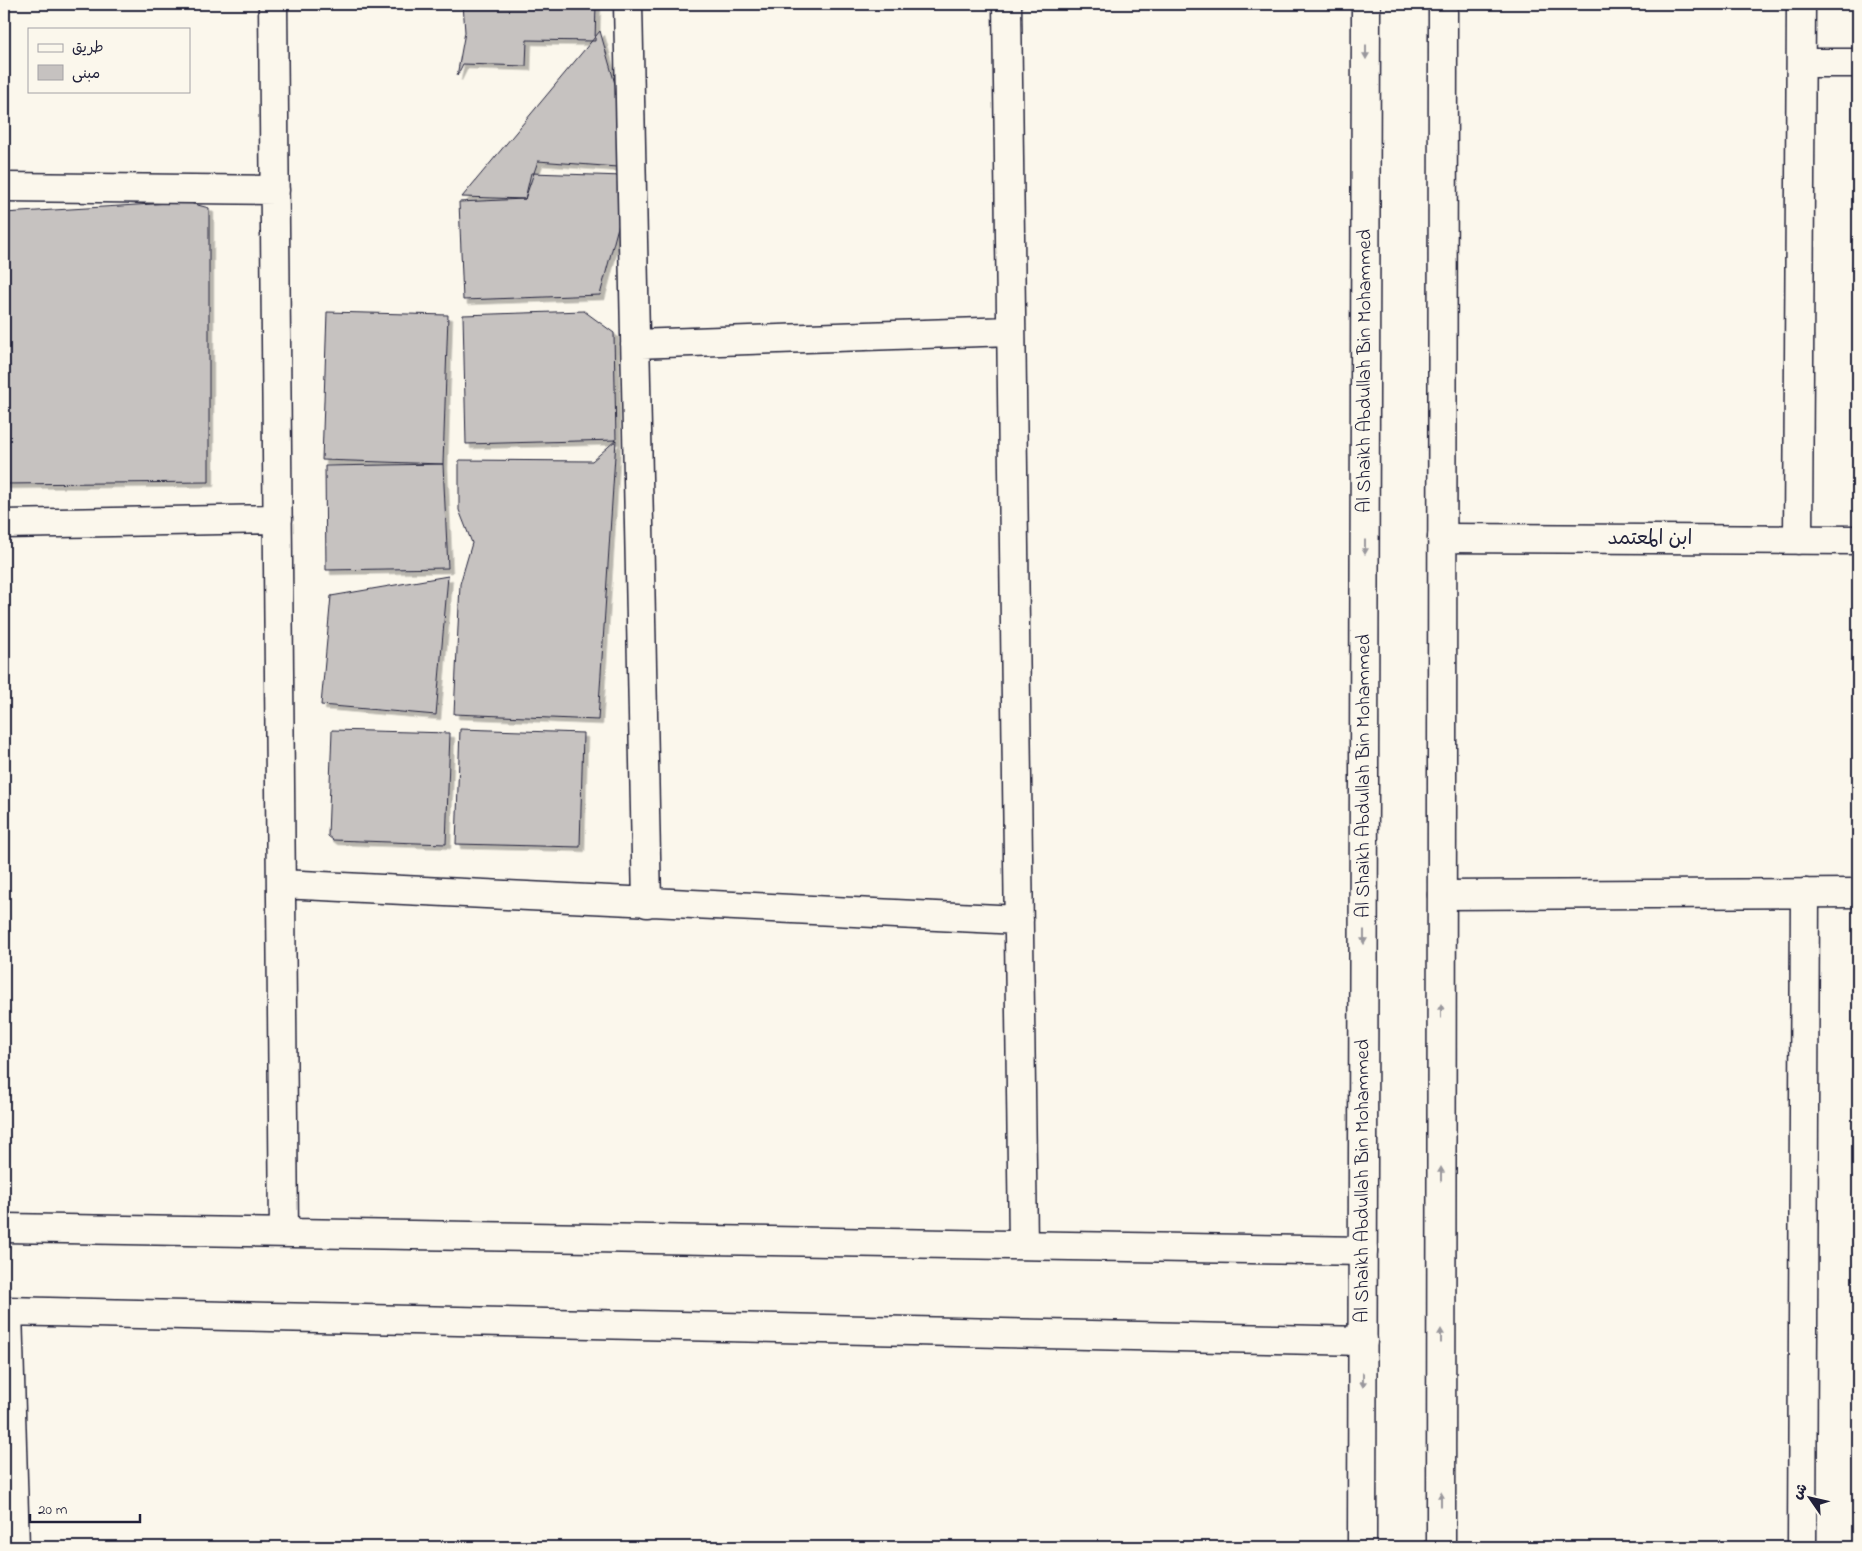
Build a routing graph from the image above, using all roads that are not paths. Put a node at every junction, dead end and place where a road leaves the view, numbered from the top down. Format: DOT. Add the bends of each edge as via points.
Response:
graph roads {
  1 [pos="274,4"];
  2 [pos="628,4"];
  3 [pos="1007,4"];
  4 [pos="1366,4"];
  5 [pos="1443,4"];
  6 [pos="1801,4"];
  7 [pos="1801,63"];
  8 [pos="1858,63"];
  9 [pos="4,187"];
  10 [pos="275,190"];
  11 [pos="1012,331"];
  12 [pos="635,344"];
  13 [pos="278,519"];
  14 [pos="4,524"];
  15 [pos="1442,538"];
  16 [pos="1798,540"];
  17 [pos="1858,540"];
  18 [pos="281,884"];
  19 [pos="1806,893"];
  20 [pos="1858,893"];
  21 [pos="1442,895"];
  22 [pos="647,903"];
  23 [pos="1019,920"];
  24 [pos="4,1228"];
  25 [pos="284,1232"];
  26 [pos="1023,1245"];
  27 [pos="1363,1251"];
  28 [pos="6,1311"];
  29 [pos="1363,1341"];
  30 [pos="15,1547"];
  31 [pos="1362,1547"];
  32 [pos="1441,1547"];
  33 [pos="1802,1547"];
  1 -- 10 [label="street"];
  2 -- 12 [label="street"];
  3 -- 11 [label="street"];
  4 -- 27 [label="street, Al Shaikh Abdullah Bin Mohammed, one-way"];
  5 -- 15 [label="street"];
  6 -- 7 [label="street"];
  7 -- 8 [label="street"];
  7 -- 16 [label="street"];
  9 -- 10 [label="street"];
  10 -- 13 [label="street"];
  11 -- 12 [label="street"];
  11 -- 23 [label="street"];
  12 -- 22 [label="street"];
  13 -- 14 [label="street"];
  13 -- 18 [label="street"];
  15 -- 16 [label="street, ابن المعتمد"];
  15 -- 21 [label="street"];
  16 -- 17 [label="street, ابن المعتمد"];
  18 -- 22 [label="street"];
  18 -- 25 [label="street"];
  19 -- 20 [label="street"];
  19 -- 21 [label="street"];
  19 -- 33 [label="street"];
  32 -- 21 [label="street, one-way"];
  22 -- 23 [label="street"];
  23 -- 26 [label="street"];
  24 -- 25 [label="street"];
  25 -- 26 [label="street"];
  26 -- 27 [label="street"];
  27 -- 29 [label="street, Al Shaikh Abdullah Bin Mohammed"];
  28 -- 29 [label="street"];
  28 -- 30 [label="street"];
  29 -- 31 [label="street, Al Shaikh Abdullah Bin Mohammed, one-way"];
}
